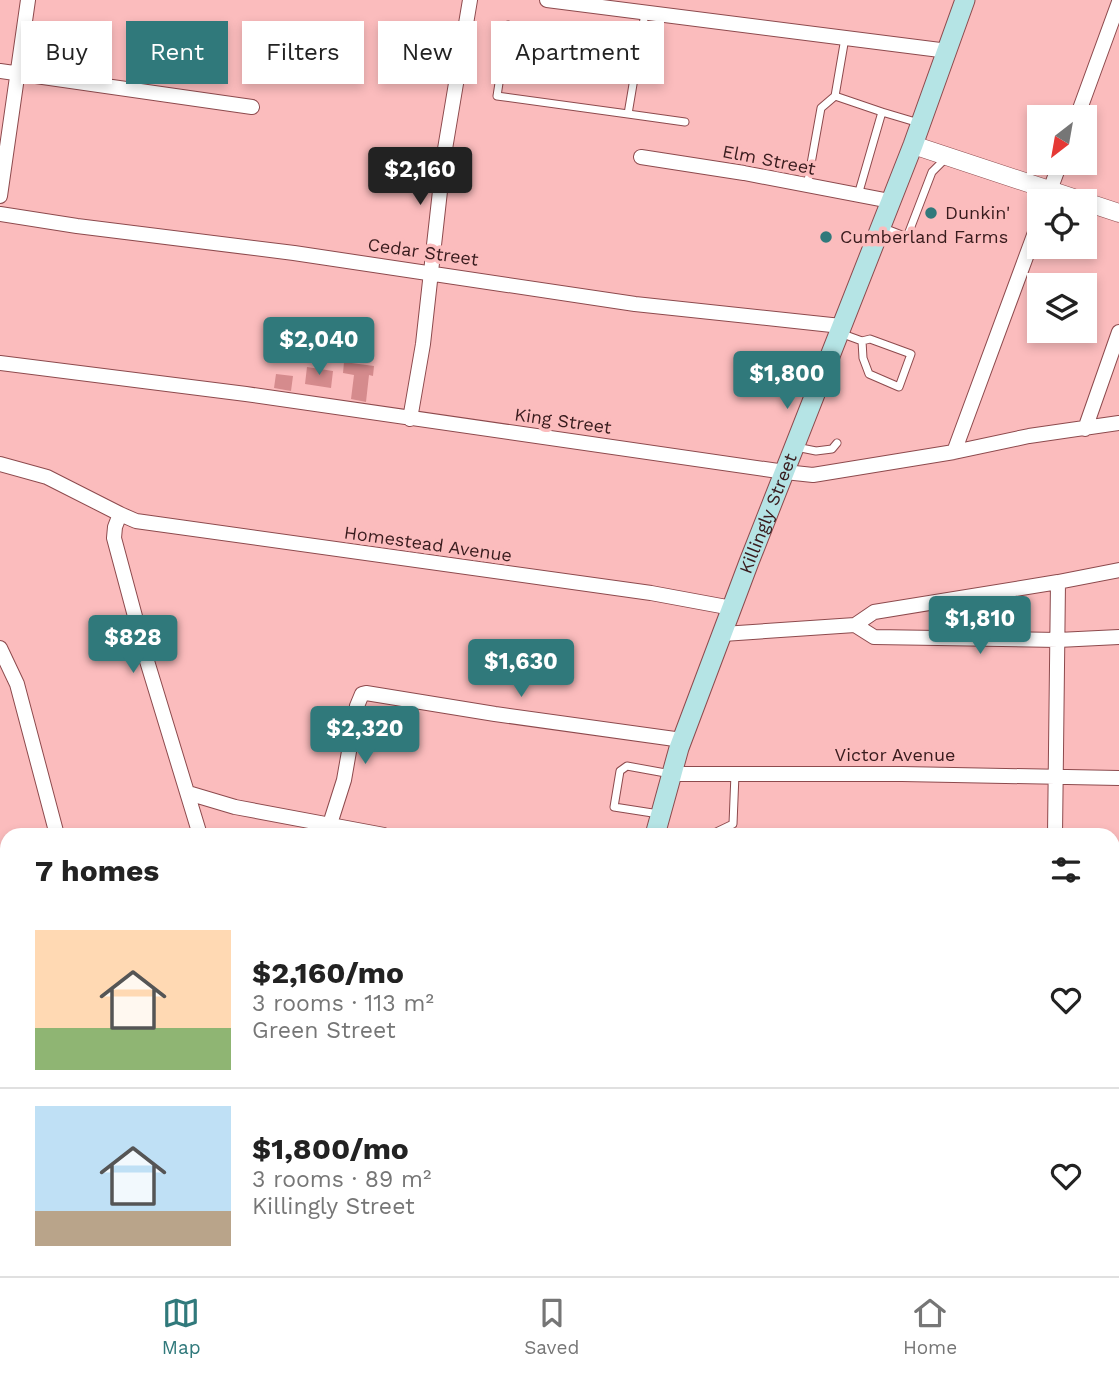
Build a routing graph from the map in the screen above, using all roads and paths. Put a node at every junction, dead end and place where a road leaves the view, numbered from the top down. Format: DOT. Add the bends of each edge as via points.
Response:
graph roads {
  1 [pos="28,0"];
  2 [pos="470,0"];
  3 [pos="547,0"];
  4 [pos="965,0"];
  5 [pos="1119,2"];
  6 [pos="594,3"];
  7 [pos="646,12"];
  8 [pos="845,38"];
  9 [pos="948,51"];
  10 [pos="0,71"];
  11 [pos="18,74"];
  12 [pos="499,84"];
  13 [pos="835,96"];
  14 [pos="1081,105"];
  15 [pos="252,107"];
  16 [pos="882,112"];
  17 [pos="628,114"];
  18 [pos="685,122"];
  19 [pos="921,124"];
  20 [pos="914,145"];
  21 [pos="948,156"];
  22 [pos="640,157"];
  23 [pos="807,187"];
  24 [pos="1033,189"];
  25 [pos="858,195"];
  26 [pos="0,196"];
  27 [pos="890,201"];
  28 [pos="1097,207"];
  29 [pos="1119,213"];
  30 [pos="0,214"];
  31 [pos="881,227"];
  32 [pos="1027,254"];
  33 [pos="429,274"];
  34 [pos="840,330"];
  35 [pos="1119,332"];
  36 [pos="862,341"];
  37 [pos="0,363"];
  38 [pos="410,419"];
  39 [pos="1119,423"];
  40 [pos="1085,429"];
  41 [pos="837,443"];
  42 [pos="795,447"];
  43 [pos="954,452"];
  44 [pos="0,464"];
  45 [pos="785,472"];
  46 [pos="120,514"];
  47 [pos="1119,570"];
  48 [pos="1058,582"];
  49 [pos="732,608"];
  50 [pos="855,625"];
  51 [pos="723,634"];
  52 [pos="1119,637"];
  53 [pos="1058,639"];
  54 [pos="0,648"];
  55 [pos="682,740"];
  56 [pos="735,774"];
  57 [pos="671,775"];
  58 [pos="1055,776"];
  59 [pos="1119,778"];
  60 [pos="188,793"];
  61 [pos="660,815"];
  62 [pos="330,824"];
  63 [pos="55,828"];
  64 [pos="198,828"];
  65 [pos="350,828"];
  66 [pos="657,828"];
  67 [pos="725,828"];
  68 [pos="1055,828"];
  1 -- 11 [label="street"];
  2 -- 33 [label="street"];
  3 -- 6 [label="street"];
  4 -- 9 [label="main road, Killingly Street"];
  5 -- 14 [label="street"];
  6 -- 7 [label="street"];
  7 -- 8 [label="street"];
  7 -- 17 [label="lane"];
  8 -- 9 [label="street"];
  8 -- 13 [label="lane"];
  9 -- 19 [label="main road, Killingly Street"];
  10 -- 11 [label="street"];
  11 -- 15 [label="street"];
  11 -- 26 [label="street"];
  12 -- 17 [label="lane" via="497,96"];
  13 -- 16 [label="lane"];
  13 -- 23 [label="lane" via="821,108"];
  16 -- 19 [label="lane"];
  16 -- 25 [label="lane"];
  17 -- 18 [label="lane"];
  19 -- 20 [label="main road, Killingly Street"];
  20 -- 21 [label="street"];
  20 -- 27 [label="main road, Killingly Street"];
  21 -- 24 [label="street"];
  21 -- 31 [label="lane" via="932,172 907,237"];
  22 -- 23 [label="street, Elm Street"];
  23 -- 25 [label="street, Elm Street"];
  25 -- 27 [label="street, Elm Street"];
  27 -- 31 [label="main road, Killingly Street"];
  28 -- 29 [label="street"];
  30 -- 33 [label="street, Cedar Street"];
  31 -- 34 [label="main road, Killingly Street"];
  32 -- 43 [label="street"];
  33 -- 34 [label="street, Cedar Street"];
  33 -- 38 [label="street"];
  34 -- 36 [label="lane"];
  34 -- 42 [label="main road, Killingly Street"];
  35 -- 40 [label="street"];
  36 -- 36 [label="lane" via="870,339 911,354 899,387 869,374"];
  37 -- 38 [label="street, King Street"];
  38 -- 45 [label="street, King Street"];
  39 -- 40 [label="street, King Street"];
  40 -- 43 [label="street, King Street"];
  41 -- 42 [label="lane" via="832,449 816,451"];
  42 -- 45 [label="main road, Killingly Street"];
  43 -- 45 [label="street, King Street" via="813,475"];
  44 -- 46 [label="street, Homestead Avenue" via="47,477"];
  45 -- 49 [label="main road, Killingly Street"];
  46 -- 49 [label="street, Homestead Avenue" via="166,525"];
  46 -- 60 [label="street" via="114,538"];
  47 -- 48 [label="street"];
  48 -- 50 [label="street" via="874,612"];
  48 -- 53 [label="street"];
  49 -- 51 [label="main road, Killingly Street"];
  50 -- 51 [label="street"];
  50 -- 53 [label="street" via="874,637"];
  51 -- 55 [label="main road, Killingly Street"];
  52 -- 53 [label="street"];
  53 -- 58 [label="street"];
  54 -- 63 [label="street" via="18,684"];
  55 -- 57 [label="main road, Killingly Street"];
  55 -- 62 [label="street" via="362,694"];
  56 -- 57 [label="street, Victor Avenue"];
  56 -- 58 [label="street, Victor Avenue"];
  56 -- 67 [label="lane" via="733,824"];
  57 -- 61 [label="main road, Killingly Street"];
  57 -- 61 [label="lane" via="626,766 620,771 614,807"];
  58 -- 59 [label="street, Victor Avenue"];
  58 -- 68 [label="street"];
  60 -- 62 [label="street" via="235,807"];
  60 -- 64 [label="street"];
  61 -- 66 [label="main road, Killingly Street"];
  62 -- 65 [label="street"];
}
